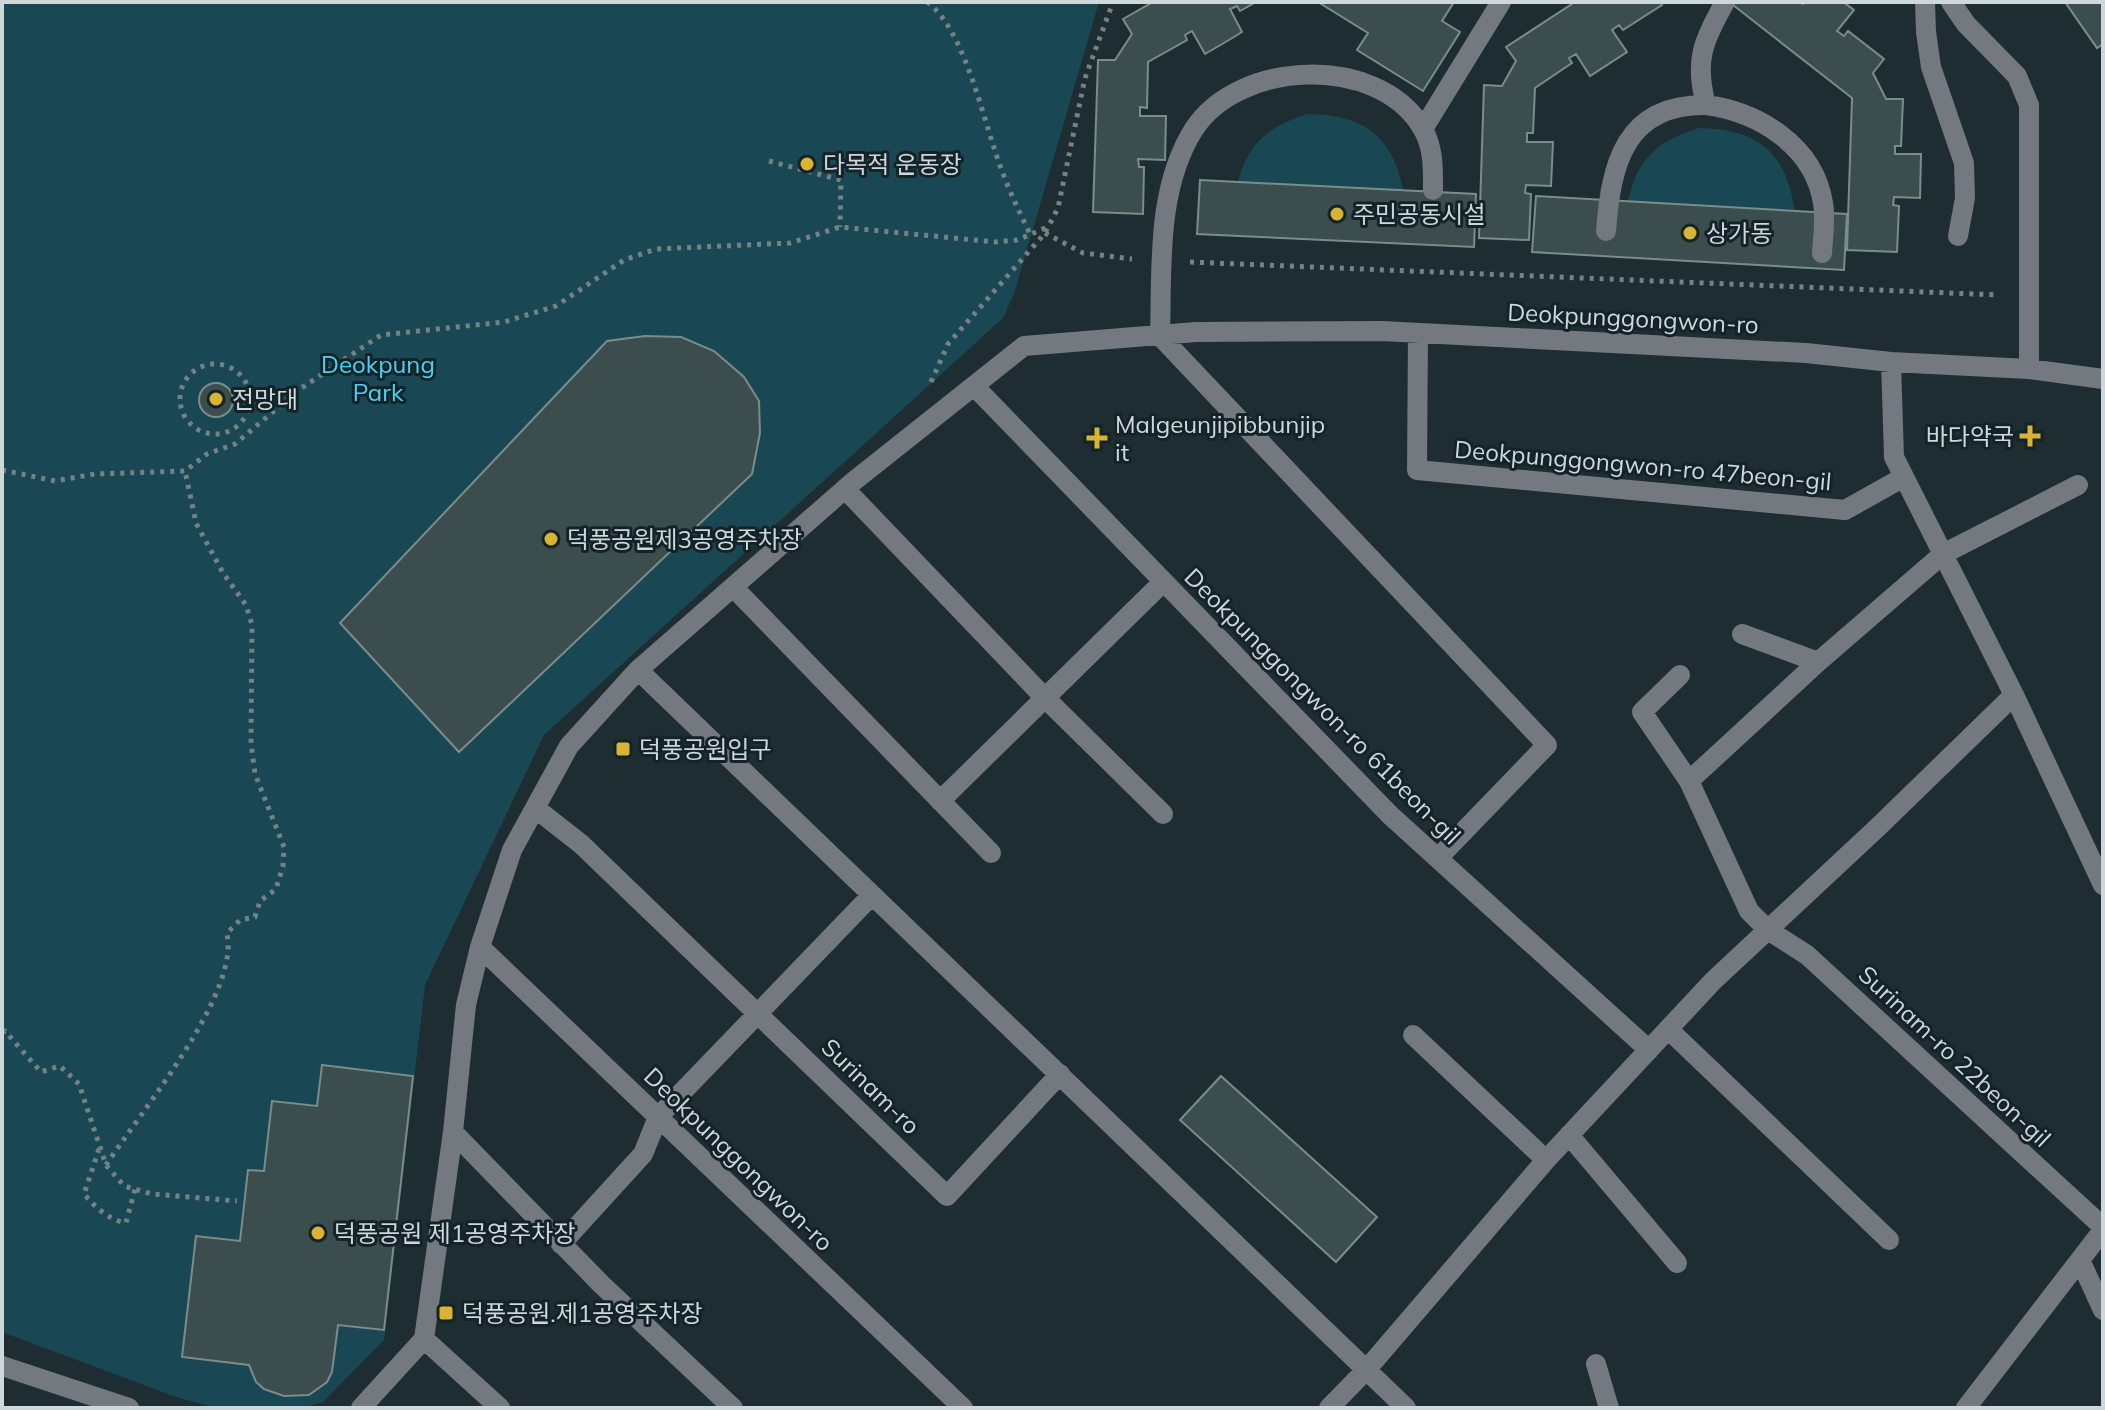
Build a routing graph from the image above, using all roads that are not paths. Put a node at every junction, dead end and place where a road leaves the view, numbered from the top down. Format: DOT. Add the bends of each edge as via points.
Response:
graph roads {
  1 [pos="1501,2"];
  2 [pos="1725,2"];
  3 [pos="1925,2"];
  4 [pos="1951,2"];
  5 [pos="1706,105"];
  6 [pos="1423,129"];
  7 [pos="1433,190"];
  8 [pos="1606,231"];
  9 [pos="1958,236"];
  10 [pos="1822,253"];
  11 [pos="1418,333"];
  12 [pos="1160,336"];
  13 [pos="1891,362"];
  14 [pos="2029,369"];
  15 [pos="2103,379"];
  16 [pos="974,386"];
  17 [pos="1904,477"];
  18 [pos="2078,485"];
  19 [pos="845,489"];
  20 [pos="1943,554"];
  21 [pos="1162,583"];
  22 [pos="733,587"];
  23 [pos="1742,634"];
  24 [pos="1818,662"];
  25 [pos="638,670"];
  26 [pos="1680,675"];
  27 [pos="2014,695"];
  28 [pos="1044,697"];
  29 [pos="1689,781"];
  30 [pos="940,801"];
  31 [pos="535,808"];
  32 [pos="1163,814"];
  33 [pos="991,853"];
  34 [pos="1438,858"];
  35 [pos="2103,885"];
  36 [pos="872,895"];
  37 [pos="1768,930"];
  38 [pos="480,947"];
  39 [pos="758,1014"];
  40 [pos="1668,1029"];
  41 [pos="1413,1035"];
  42 [pos="1649,1050"];
  43 [pos="1060,1074"];
  44 [pos="658,1117"];
  45 [pos="453,1132"];
  46 [pos="1569,1135"];
  47 [pos="1546,1160"];
  48 [pos="2103,1229"];
  49 [pos="1889,1240"];
  50 [pos="561,1244"];
  51 [pos="2080,1260"];
  52 [pos="1677,1263"];
  53 [pos="2103,1310"];
  54 [pos="424,1339"];
  55 [pos="1596,1364"];
  56 [pos="2,1366"];
  57 [pos="1367,1369"];
  58 [pos="129,1408"];
  59 [pos="361,1408"];
  60 [pos="500,1408"];
  61 [pos="733,1408"];
  62 [pos="963,1408"];
  63 [pos="1329,1408"];
  64 [pos="1406,1408"];
  65 [pos="1609,1408"];
  66 [pos="1966,1408"];
  1 -- 6 [label="street"];
  2 -- 5 [label="street" via="1701,51 1699,80"];
  3 -- 9 [label="street" via="1931,67 1964,163"];
  4 -- 14 [label="street" via="2017,76 2029,105"];
  5 -- 8 [label="street" via="1683,105 1663,113 1628,141 1612,179"];
  5 -- 10 [label="street" via="1752,116 1800,153 1823,203"];
  6 -- 7 [label="street" via="1431,148"];
  6 -- 12 [label="street" via="1398,102 1364,84 1323,74 1280,76 1243,88 1207,111 1181,154 1166,209"];
  11 -- 12 [label="street, Deokpunggongwon-ro"];
  11 -- 13 [label="street, Deokpunggongwon-ro"];
  11 -- 17 [label="street, Deokpunggongwon-ro 47beon-gil" via="1417,470 1845,510"];
  12 -- 16 [label="street, Deokpunggongwon-ro" via="1024,346"];
  12 -- 34 [label="street" via="1547,745"];
  13 -- 14 [label="street, Deokpunggongwon-ro"];
  13 -- 17 [label="street" via="1894,457"];
  14 -- 15 [label="street, Deokpunggongwon-ro"];
  16 -- 19 [label="street, Deokpunggongwon-ro"];
  16 -- 21 [label="street, Deokpunggongwon-ro 61beon-gil"];
  17 -- 20 [label="street"];
  18 -- 20 [label="street"];
  19 -- 22 [label="street, Deokpunggongwon-ro"];
  19 -- 28 [label="street"];
  20 -- 24 [label="street"];
  20 -- 27 [label="street"];
  21 -- 28 [label="street"];
  21 -- 34 [label="street, Deokpunggongwon-ro 61beon-gil"];
  22 -- 25 [label="street, Deokpunggongwon-ro"];
  22 -- 30 [label="street"];
  23 -- 24 [label="street"];
  24 -- 29 [label="street"];
  25 -- 31 [label="street, Deokpunggongwon-ro" via="569,746"];
  25 -- 36 [label="street"];
  26 -- 29 [label="street, Surinam-ro 22beon-gil" via="1642,712"];
  27 -- 35 [label="street"];
  27 -- 37 [label="street"];
  28 -- 30 [label="street"];
  28 -- 32 [label="street"];
  29 -- 37 [label="street, Surinam-ro 22beon-gil" via="1749,911"];
  30 -- 33 [label="street"];
  31 -- 38 [label="street, Deokpunggongwon-ro" via="512,850"];
  31 -- 39 [label="street" via="581,844"];
  34 -- 42 [label="street, Deokpunggongwon-ro 61beon-gil"];
  36 -- 39 [label="street"];
  36 -- 43 [label="street"];
  37 -- 40 [label="street"];
  37 -- 48 [label="street, Surinam-ro 22beon-gil" via="1807,955"];
  38 -- 44 [label="street, Deokpunggongwon-ro"];
  38 -- 45 [label="street, Deokpunggongwon-ro" via="466,1005"];
  39 -- 43 [label="street, Surinam-ro" via="947,1196"];
  39 -- 44 [label="street"];
  40 -- 42 [label="street"];
  40 -- 49 [label="street"];
  41 -- 47 [label="street"];
  42 -- 46 [label="street"];
  43 -- 57 [label="street"];
  44 -- 50 [label="street" via="643,1154"];
  44 -- 62 [label="street, Deokpunggongwon-ro"];
  45 -- 50 [label="street"];
  45 -- 54 [label="street, Deokpunggongwon-ro"];
  46 -- 47 [label="street"];
  46 -- 52 [label="street"];
  47 -- 57 [label="street"];
  48 -- 51 [label="street"];
  50 -- 61 [label="street"];
  51 -- 53 [label="street"];
  51 -- 66 [label="street"];
  54 -- 59 [label="street"];
  54 -- 60 [label="street"];
  55 -- 65 [label="street"];
  56 -- 58 [label="street"];
  57 -- 63 [label="street"];
  57 -- 64 [label="street"];
}
